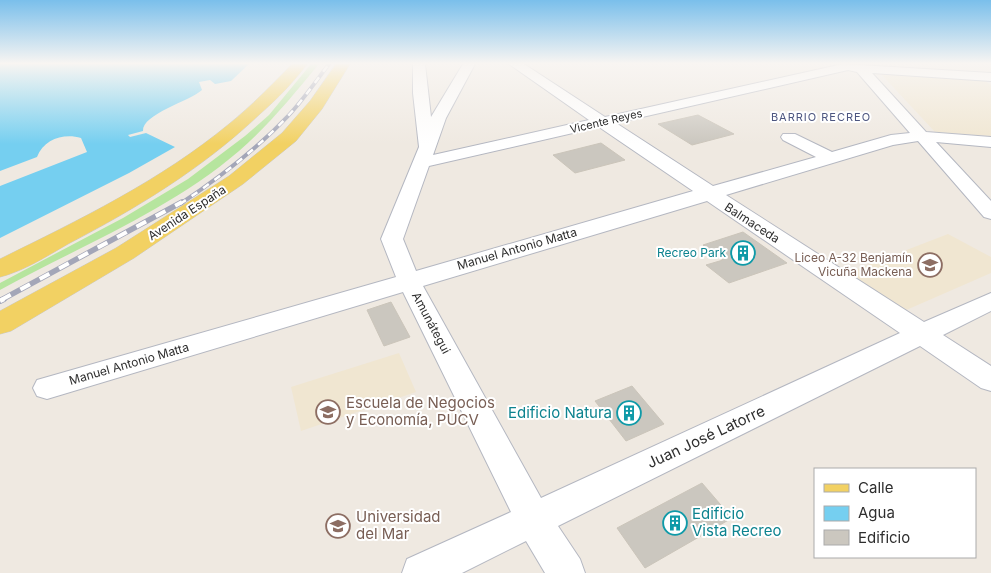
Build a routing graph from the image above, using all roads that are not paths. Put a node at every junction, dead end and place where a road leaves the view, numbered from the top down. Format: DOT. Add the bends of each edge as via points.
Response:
graph roads {
  1 [pos="275,91"];
  2 [pos="325,91"];
  3 [pos="420,91"];
  4 [pos="454,91"];
  5 [pos="554,91"];
  6 [pos="747,91"];
  7 [pos="878,91"];
  8 [pos="600,123"];
  9 [pos="922,136"];
  10 [pos="789,137"];
  11 [pos="991,142"];
  12 [pos="425,155"];
  13 [pos="832,158"];
  14 [pos="708,193"];
  15 [pos="991,213"];
  16 [pos="0,269"];
  17 [pos="409,281"];
  18 [pos="991,301"];
  19 [pos="0,324"];
  20 [pos="922,334"];
  21 [pos="991,380"];
  22 [pos="48,388"];
  23 [pos="533,519"];
  24 [pos="421,573"];
  25 [pos="566,573"];
  1 -- 16 [label="main road" via="246,121 191,164 69,235"];
  2 -- 19 [label="main road, Avenida España" via="289,136 252,169 125,253"];
  3 -- 12 [label="street"];
  4 -- 12 [label="street, Amunátegui" via="438,118"];
  5 -- 8 [label="street, Balmaceda"];
  6 -- 8 [label="street, Vicente Reyes"];
  7 -- 9 [label="street"];
  8 -- 12 [label="street, Vicente Reyes"];
  8 -- 14 [label="street, Balmaceda"];
  9 -- 11 [label="street, Manuel Antonio Matta"];
  9 -- 13 [label="street, Manuel Antonio Matta" via="890,140"];
  9 -- 15 [label="street"];
  10 -- 13 [label="street"];
  12 -- 17 [label="street, Amunátegui" via="392,239"];
  13 -- 14 [label="street, Manuel Antonio Matta"];
  14 -- 17 [label="street, Manuel Antonio Matta"];
  14 -- 20 [label="street, Balmaceda"];
  17 -- 22 [label="street, Manuel Antonio Matta"];
  17 -- 23 [label="street, Amunátegui"];
  18 -- 20 [label="street, Juan José Latorre"];
  20 -- 21 [label="street, Balmaceda"];
  20 -- 23 [label="street, Juan José Latorre"];
  23 -- 24 [label="street, Juan José Latorre"];
  23 -- 25 [label="street, Amunátegui"];
}
